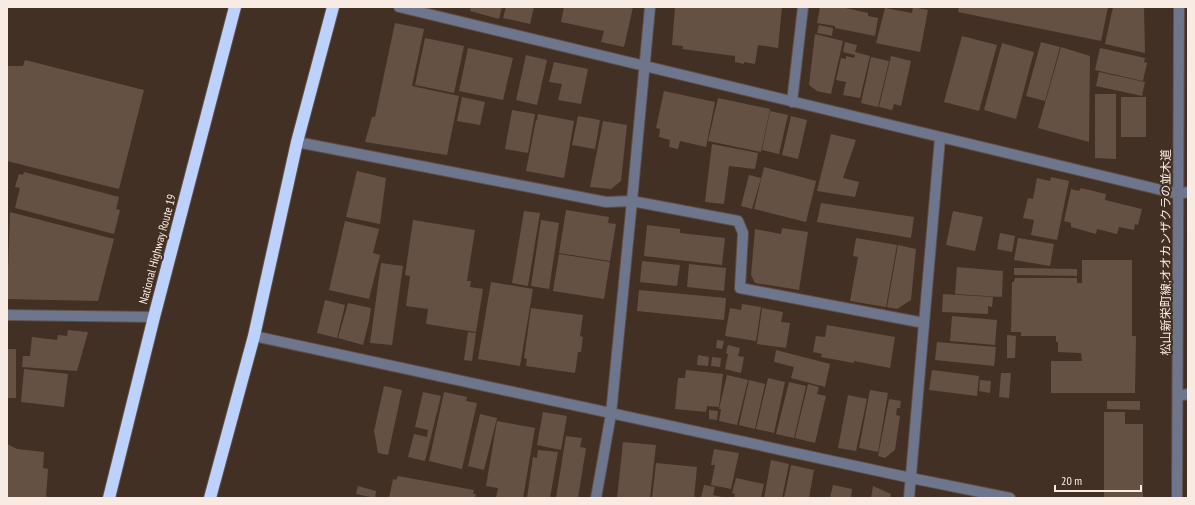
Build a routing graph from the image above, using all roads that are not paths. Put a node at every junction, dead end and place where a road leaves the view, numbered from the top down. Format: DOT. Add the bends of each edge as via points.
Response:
graph roads {
  1 [pos="235,7"];
  2 [pos="333,7"];
  3 [pos="399,7"];
  4 [pos="650,7"];
  5 [pos="803,7"];
  6 [pos="1179,7"];
  7 [pos="644,64"];
  8 [pos="792,102"];
  9 [pos="940,138"];
  10 [pos="297,142"];
  11 [pos="1183,193"];
  12 [pos="632,201"];
  13 [pos="7,315"];
  14 [pos="154,317"];
  15 [pos="924,323"];
  16 [pos="254,336"];
  17 [pos="1183,395"];
  18 [pos="611,414"];
  19 [pos="911,478"];
  20 [pos="109,498"];
  21 [pos="210,498"];
  22 [pos="596,498"];
  23 [pos="909,498"];
  24 [pos="1010,498"];
  25 [pos="1177,498"];
  1 -- 14 [label="highway, National Highway Route 19"];
  2 -- 10 [label="highway"];
  3 -- 7 [label="street"];
  4 -- 7 [label="street"];
  5 -- 8 [label="street"];
  6 -- 11 [label="street, 松山新栄町線;オオカンザクラの並木道"];
  7 -- 8 [label="street"];
  7 -- 12 [label="street"];
  8 -- 9 [label="street"];
  9 -- 11 [label="street"];
  9 -- 15 [label="street"];
  10 -- 12 [label="street" via="606,202"];
  10 -- 16 [label="highway"];
  11 -- 17 [label="street, 松山新栄町線;オオカンザクラの並木道"];
  12 -- 15 [label="street" via="738,221 743,233 740,288"];
  12 -- 18 [label="street"];
  13 -- 14 [label="street"];
  14 -- 20 [label="highway, National Highway Route 19"];
  15 -- 19 [label="street"];
  16 -- 18 [label="street"];
  16 -- 21 [label="highway"];
  17 -- 25 [label="street, 松山新栄町線;オオカンザクラの並木道"];
  18 -- 19 [label="street"];
  18 -- 22 [label="street"];
  19 -- 23 [label="street"];
  19 -- 24 [label="street"];
}
